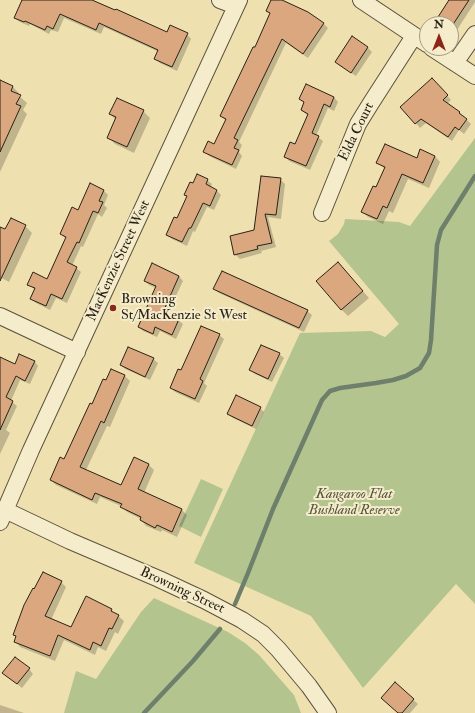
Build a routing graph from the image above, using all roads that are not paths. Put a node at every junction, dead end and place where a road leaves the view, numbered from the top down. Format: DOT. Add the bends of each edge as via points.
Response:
graph roads {
  1 [pos="220,0"];
  2 [pos="361,0"];
  3 [pos="238,3"];
  4 [pos="475,34"];
  5 [pos="419,39"];
  6 [pos="419,41"];
  7 [pos="444,56"];
  8 [pos="455,63"];
  9 [pos="475,76"];
  10 [pos="322,213"];
  11 [pos="0,316"];
  12 [pos="77,352"];
  13 [pos="3,511"];
  14 [pos="328,713"];
  1 -- 3 [label="street"];
  2 -- 5 [label="street"];
  3 -- 12 [label="street, MacKenzie Street West"];
  4 -- 8 [label="street"];
  6 -- 10 [label="street, Elda Court" via="358,124"];
  7 -- 8 [label="street"];
  8 -- 9 [label="street"];
  11 -- 12 [label="street"];
  12 -- 13 [label="street, MacKenzie Street West"];
  13 -- 14 [label="street, Browning Street" via="204,600 254,627 288,659"];
}
